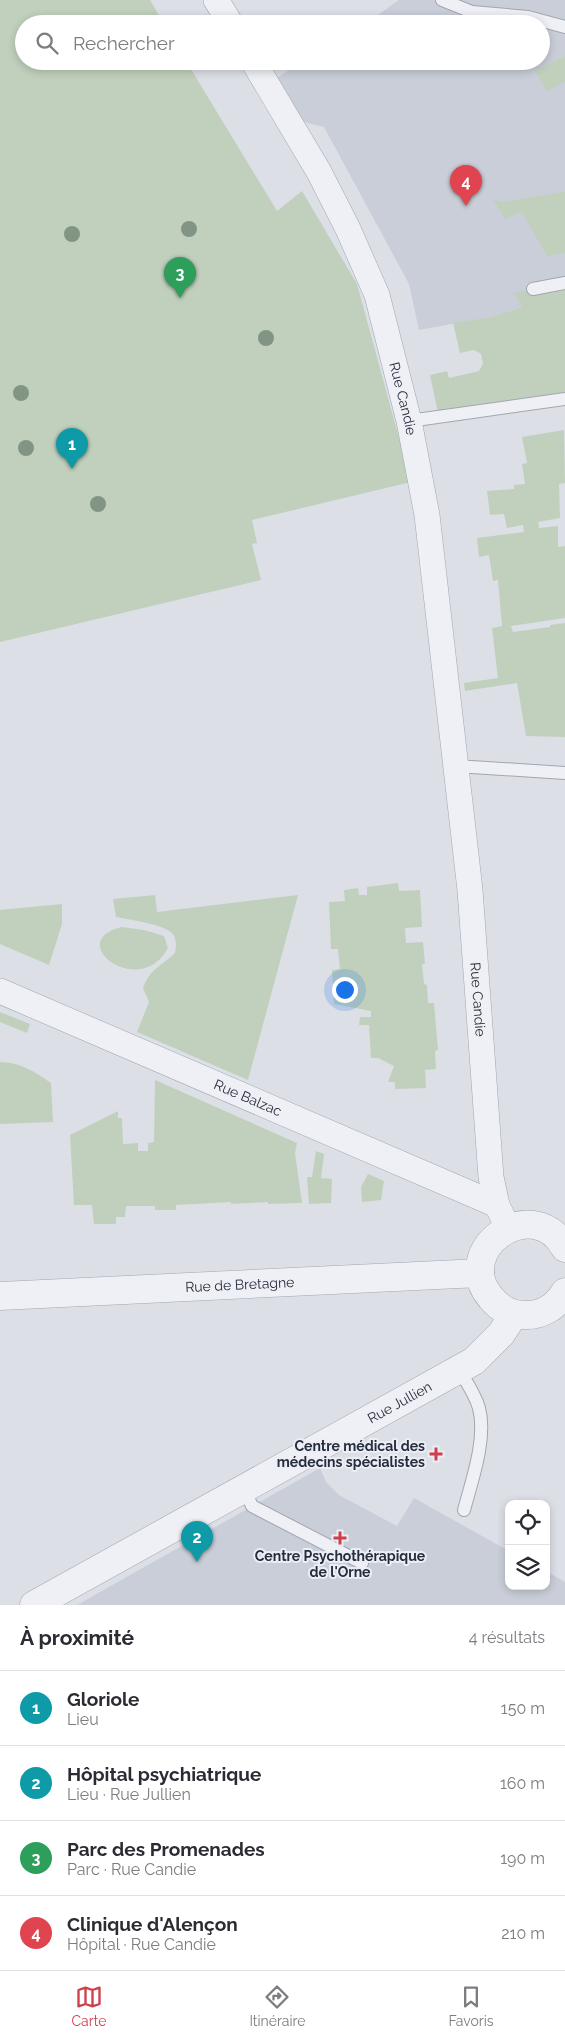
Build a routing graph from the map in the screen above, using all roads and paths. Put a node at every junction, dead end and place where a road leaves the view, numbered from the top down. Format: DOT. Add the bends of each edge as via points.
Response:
graph roads {
  1 [pos="216,0"];
  2 [pos="442,0"];
  3 [pos="225,15"];
  4 [pos="506,15"];
  5 [pos="550,23"];
  6 [pos="565,27"];
  7 [pos="258,70"];
  8 [pos="565,283"];
  9 [pos="533,289"];
  10 [pos="565,399"];
  11 [pos="410,421"];
  12 [pos="456,766"];
  13 [pos="565,773"];
  14 [pos="0,991"];
  15 [pos="503,1217"];
  16 [pos="565,1248"];
  17 [pos="480,1273"];
  18 [pos="565,1292"];
  19 [pos="0,1296"];
  20 [pos="514,1314"];
  21 [pos="460,1370"];
  22 [pos="244,1489"];
  23 [pos="464,1510"];
  24 [pos="362,1563"];
  25 [pos="34,1605"];
  1 -- 3 [label="street"];
  2 -- 4 [label="lane" via="472,12"];
  5 -- 6 [label="lane"];
  7 -- 11 [label="street, Rue Candie" via="319,172 377,295"];
  8 -- 9 [label="lane"];
  10 -- 11 [label="lane"];
  11 -- 12 [label="street, Rue Candie" via="427,514"];
  12 -- 13 [label="lane"];
  12 -- 15 [label="street, Rue Candie" via="470,890 491,1177"];
  14 -- 15 [label="street, Rue Balzac"];
  15 -- 16 [label="street" via="543,1228 558,1238"];
  15 -- 17 [label="street" via="482,1258"];
  17 -- 19 [label="street, Rue de Bretagne"];
  17 -- 20 [label="street" via="487,1294 503,1309"];
  18 -- 20 [label="street" via="556,1304 541,1313"];
  20 -- 21 [label="street, Rue Jullien" via="501,1334"];
  21 -- 22 [label="street, Rue Jullien"];
  21 -- 23 [label="lane" via="479,1408 480,1433"];
  22 -- 24 [label="lane" via="252,1506"];
  22 -- 25 [label="street, Rue Jullien"];
}
